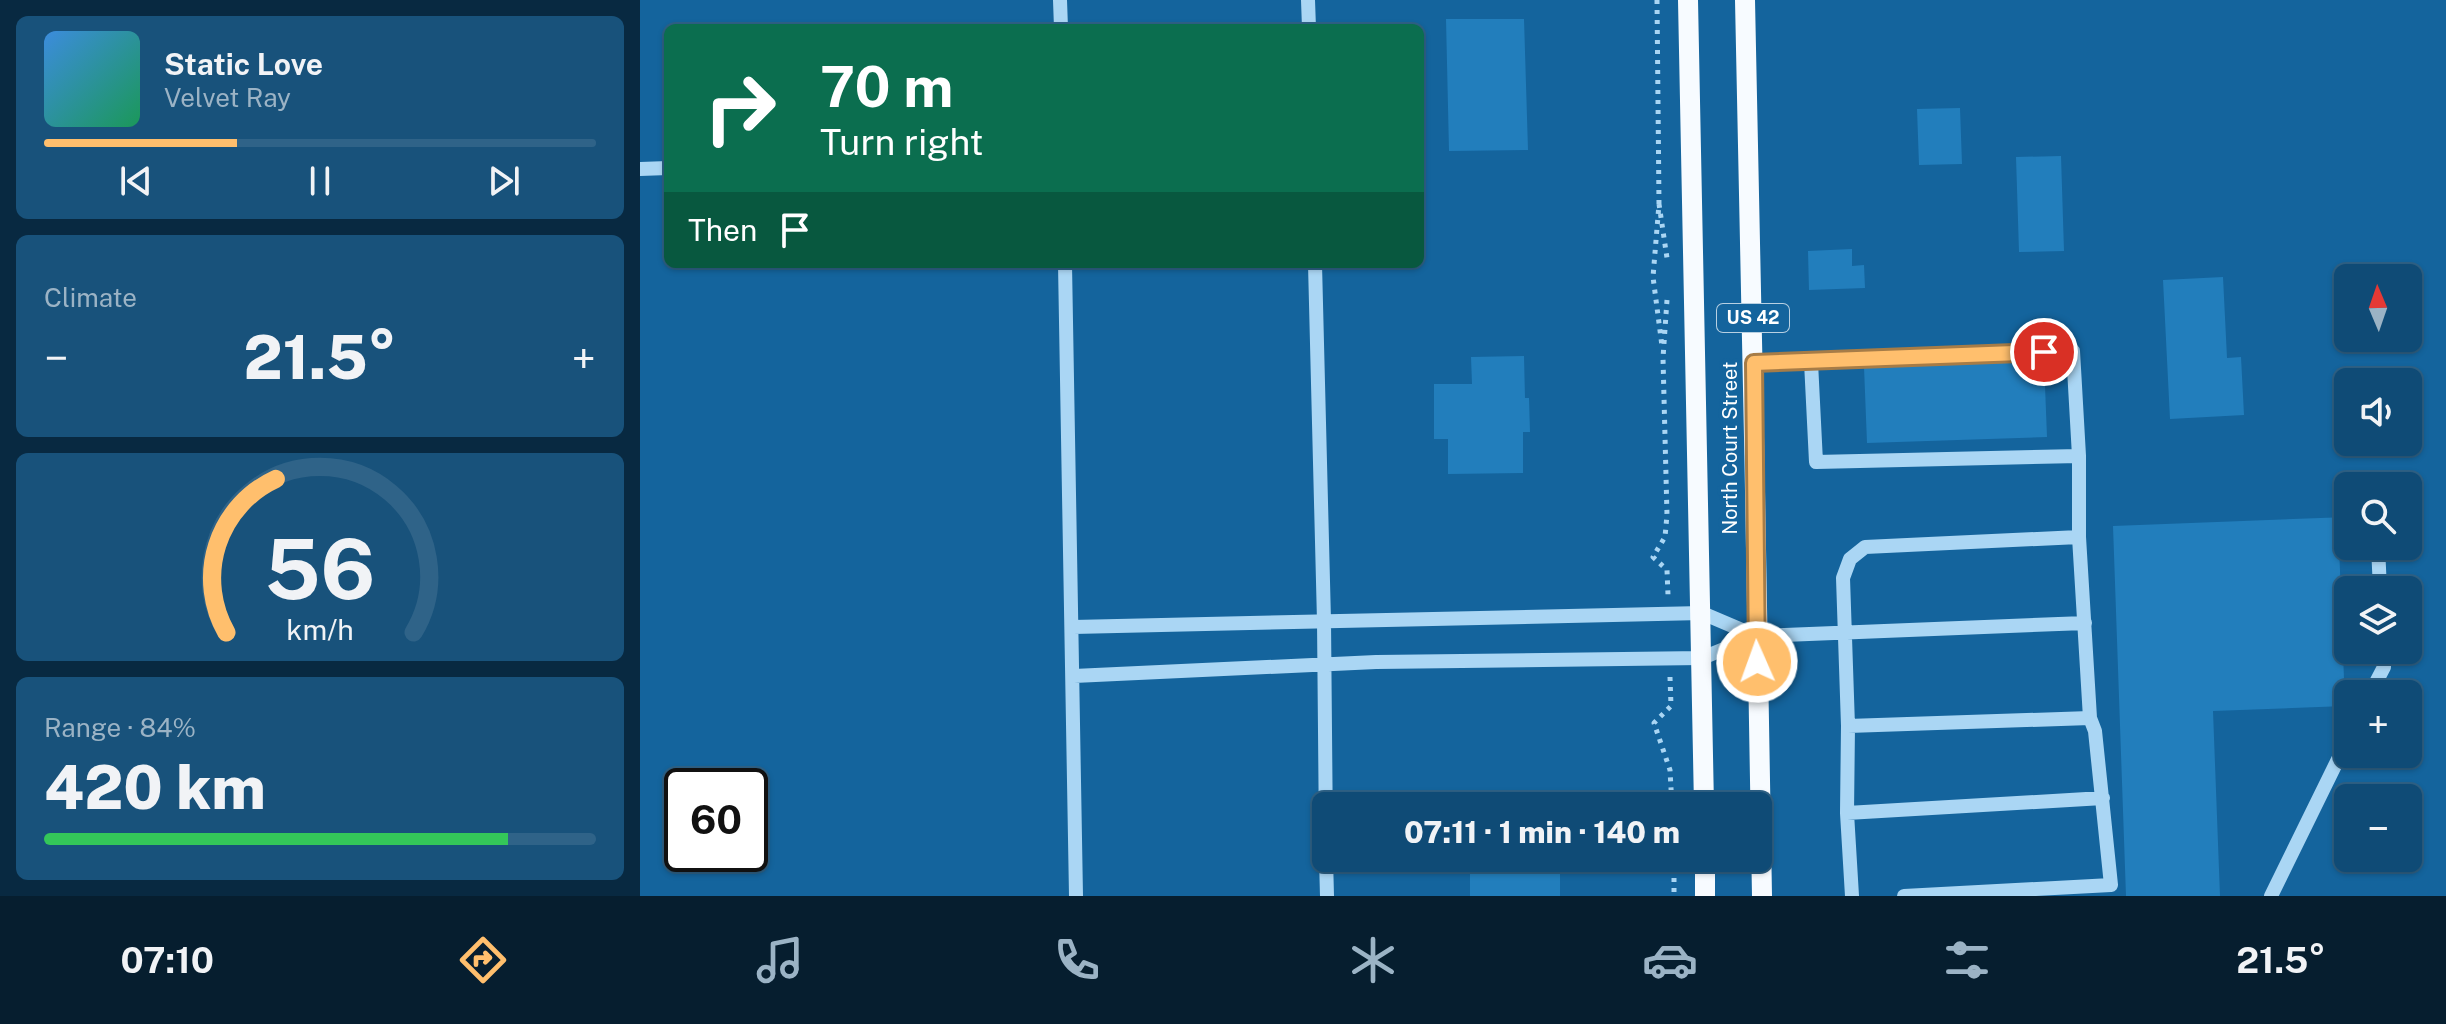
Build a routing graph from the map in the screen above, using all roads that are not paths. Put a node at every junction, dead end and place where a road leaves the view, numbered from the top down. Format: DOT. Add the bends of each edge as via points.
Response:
graph roads {
  1 [pos="1060,0"];
  2 [pos="1308,0"];
  3 [pos="1688,0"];
  4 [pos="1745,0"];
  5 [pos="1061,24"];
  6 [pos="1309,24"];
  7 [pos="664,168"];
  8 [pos="640,169"];
  9 [pos="1065,268"];
  10 [pos="1315,268"];
  11 [pos="1811,362"];
  12 [pos="1754,363"];
  13 [pos="2079,456"];
  14 [pos="2079,537"];
  15 [pos="1702,613"];
  16 [pos="1324,621"];
  17 [pos="2085,623"];
  18 [pos="1073,627"];
  19 [pos="1843,633"];
  20 [pos="1756,636"];
  21 [pos="1702,658"];
  22 [pos="1324,665"];
  23 [pos="1074,676"];
  24 [pos="2090,718"];
  25 [pos="1848,726"];
  26 [pos="2334,768"];
  27 [pos="1325,792"];
  28 [pos="1704,792"];
  29 [pos="2103,798"];
  30 [pos="1847,813"];
  31 [pos="1326,872"];
  32 [pos="1705,872"];
  33 [pos="1076,896"];
  34 [pos="1327,896"];
  35 [pos="1705,896"];
  36 [pos="1762,896"];
  37 [pos="1852,896"];
  38 [pos="1904,896"];
  39 [pos="2271,896"];
  1 -- 5 [label="lane"];
  2 -- 6 [label="lane"];
  3 -- 15 [label="main road, North Court Street / US 42"];
  4 -- 12 [label="main road, North Court Street / US 42"];
  7 -- 8 [label="lane"];
  9 -- 18 [label="lane"];
  10 -- 16 [label="lane"];
  11 -- 12 [label="lane"];
  11 -- 13 [label="lane" via="1816,462"];
  11 -- 13 [label="lane" via="2073,351"];
  12 -- 20 [label="main road, North Court Street / US 42"];
  13 -- 14 [label="lane"];
  14 -- 17 [label="lane"];
  14 -- 19 [label="lane" via="1865,547 1850,559 1843,578"];
  15 -- 16 [label="lane"];
  15 -- 20 [label="lane"];
  15 -- 21 [label="main road, North Court Street / US 42"];
  16 -- 18 [label="lane"];
  16 -- 22 [label="lane"];
  17 -- 19 [label="lane"];
  17 -- 24 [label="lane"];
  18 -- 23 [label="lane"];
  19 -- 20 [label="lane"];
  19 -- 25 [label="lane"];
  20 -- 21 [label="lane"];
  20 -- 36 [label="main road, North Court Street / US 42"];
  21 -- 22 [label="lane"];
  21 -- 28 [label="main road, North Court Street / US 42"];
  22 -- 23 [label="lane"];
  22 -- 27 [label="lane"];
  23 -- 33 [label="lane"];
  24 -- 25 [label="lane"];
  24 -- 29 [label="lane"];
  25 -- 30 [label="lane"];
  26 -- 39 [label="lane"];
  29 -- 30 [label="lane"];
  29 -- 38 [label="lane" via="2111,885"];
  30 -- 37 [label="lane"];
  31 -- 34 [label="lane"];
  32 -- 35 [label="main road"];
}
